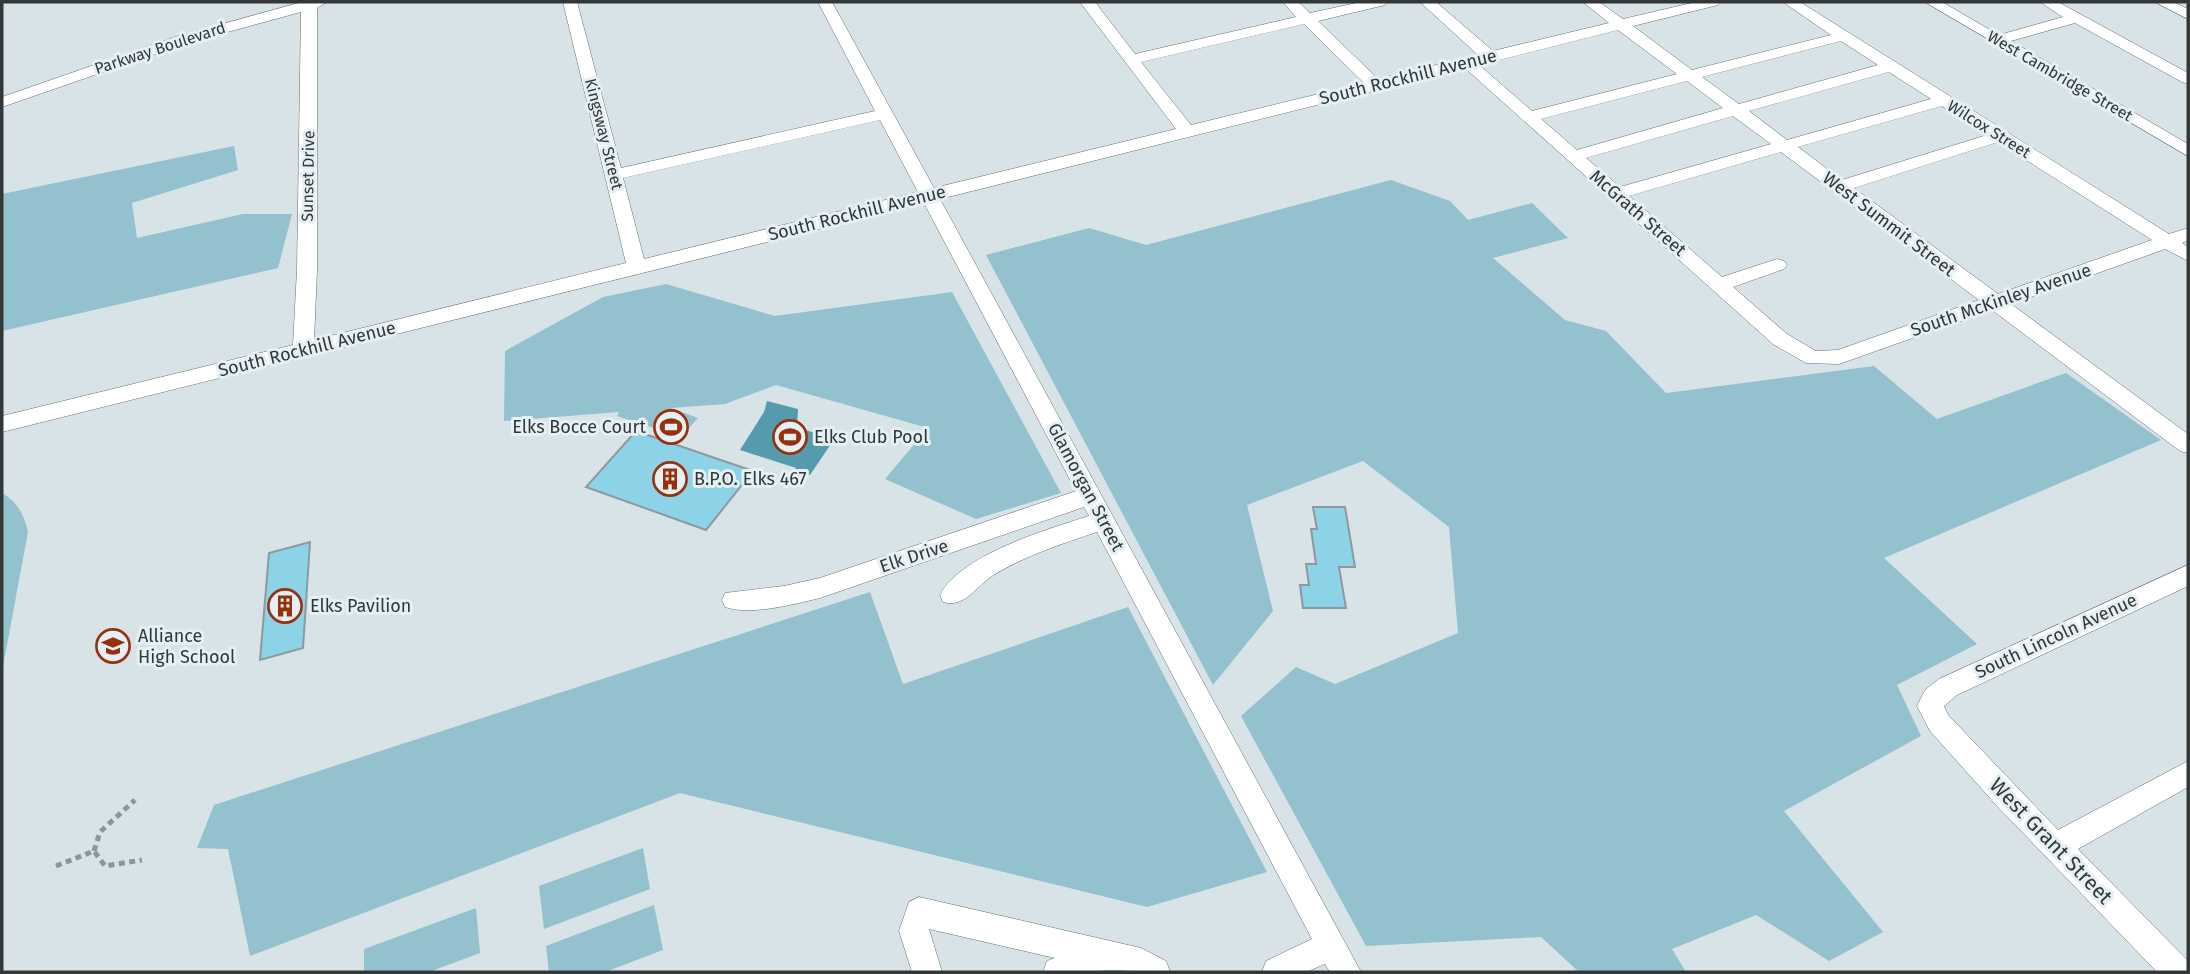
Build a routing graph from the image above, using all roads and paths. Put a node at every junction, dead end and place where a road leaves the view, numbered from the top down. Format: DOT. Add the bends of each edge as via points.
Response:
graph roads {
  1 [pos="313,2"];
  2 [pos="570,2"];
  3 [pos="825,2"];
  4 [pos="1087,2"];
  5 [pos="1290,2"];
  6 [pos="1380,2"];
  7 [pos="1427,2"];
  8 [pos="1590,2"];
  9 [pos="1713,2"];
  10 [pos="1790,2"];
  11 [pos="1932,2"];
  12 [pos="2047,2"];
  13 [pos="2162,2"];
  14 [pos="2188,15"];
  15 [pos="1307,18"];
  16 [pos="2077,18"];
  17 [pos="1620,25"];
  18 [pos="1844,36"];
  19 [pos="1997,40"];
  20 [pos="1490,57"];
  21 [pos="1132,59"];
  22 [pos="1467,62"];
  23 [pos="1892,66"];
  24 [pos="1688,75"];
  25 [pos="2188,79"];
  26 [pos="1375,85"];
  27 [pos="1944,100"];
  28 [pos="2,102"];
  29 [pos="1736,110"];
  30 [pos="886,114"];
  31 [pos="1529,117"];
  32 [pos="1187,131"];
  33 [pos="2188,135"];
  34 [pos="2000,136"];
  35 [pos="2171,141"];
  36 [pos="1784,146"];
  37 [pos="2188,151"];
  38 [pos="1573,156"];
  39 [pos="614,175"];
  40 [pos="1839,187"];
  41 [pos="1616,194"];
  42 [pos="931,195"];
  43 [pos="2188,234"];
  44 [pos="2167,242"];
  45 [pos="2188,256"];
  46 [pos="1777,265"];
  47 [pos="637,267"];
  48 [pos="1719,285"];
  49 [pos="1994,303"];
  50 [pos="303,350"];
  51 [pos="1813,358"];
  52 [pos="2,424"];
  53 [pos="2188,445"];
  54 [pos="1091,495"];
  55 [pos="1104,520"];
  56 [pos="2188,575"];
  57 [pos="952,595"];
  58 [pos="734,600"];
  59 [pos="1930,706"];
  60 [pos="2188,774"];
  61 [pos="135,800"];
  62 [pos="2056,846"];
  63 [pos="93,851"];
  64 [pos="142,860"];
  65 [pos="56,866"];
  66 [pos="1331,946"];
  67 [pos="1103,954"];
  68 [pos="927,972"];
  69 [pos="1058,972"];
  70 [pos="1155,972"];
  71 [pos="1277,972"];
  72 [pos="1346,972"];
  73 [pos="2178,972"];
  1 -- 28 [label="street, Parkway Boulevard" via="172,43"];
  1 -- 50 [label="street, Sunset Drive"];
  2 -- 39 [label="street, Kingsway Street"];
  3 -- 30 [label="street, Glamorgan Street"];
  4 -- 21 [label="street"];
  5 -- 15 [label="street"];
  6 -- 15 [label="street"];
  7 -- 20 [label="street"];
  8 -- 17 [label="street, West Summit Street"];
  9 -- 17 [label="street, South Rockhill Avenue"];
  10 -- 18 [label="street, Wilcox Street"];
  11 -- 19 [label="street, West Cambridge Street"];
  12 -- 16 [label="street"];
  13 -- 14 [label="street"];
  15 -- 21 [label="street"];
  15 -- 26 [label="street"];
  16 -- 19 [label="street"];
  16 -- 25 [label="street"];
  17 -- 20 [label="street, South Rockhill Avenue"];
  17 -- 24 [label="street, West Summit Street"];
  18 -- 23 [label="street, Wilcox Street"];
  18 -- 24 [label="street"];
  19 -- 35 [label="street, West Cambridge Street"];
  20 -- 22 [label="street, South Rockhill Avenue"];
  21 -- 32 [label="street"];
  22 -- 26 [label="street, South Rockhill Avenue"];
  22 -- 31 [label="street, McGrath Street"];
  23 -- 27 [label="street, Wilcox Street"];
  23 -- 29 [label="street"];
  24 -- 29 [label="street, West Summit Street"];
  24 -- 31 [label="street"];
  26 -- 32 [label="street, South Rockhill Avenue"];
  27 -- 34 [label="street, Wilcox Street"];
  27 -- 36 [label="street"];
  29 -- 36 [label="street, West Summit Street"];
  29 -- 38 [label="street"];
  30 -- 39 [label="street"];
  30 -- 42 [label="street, Glamorgan Street"];
  31 -- 38 [label="street, McGrath Street"];
  32 -- 42 [label="street, South Rockhill Avenue"];
  33 -- 35 [label="street"];
  34 -- 40 [label="street"];
  34 -- 44 [label="street, Wilcox Street"];
  35 -- 37 [label="street, West Cambridge Street"];
  36 -- 40 [label="street, West Summit Street"];
  36 -- 41 [label="street"];
  38 -- 41 [label="street, McGrath Street"];
  39 -- 47 [label="street, Kingsway Street"];
  40 -- 49 [label="street, West Summit Street"];
  41 -- 48 [label="street, McGrath Street"];
  42 -- 47 [label="street, South Rockhill Avenue"];
  42 -- 54 [label="street, Glamorgan Street"];
  43 -- 44 [label="street, South McKinley Avenue"];
  44 -- 45 [label="street, Wilcox Street"];
  44 -- 49 [label="street, South McKinley Avenue"];
  46 -- 48 [label="street"];
  47 -- 50 [label="street, South Rockhill Avenue"];
  48 -- 51 [label="street, McGrath Street" via="1780,339"];
  49 -- 51 [label="street, South McKinley Avenue" via="1839,357"];
  49 -- 53 [label="street, West Summit Street"];
  50 -- 52 [label="street, South Rockhill Avenue"];
  54 -- 55 [label="street, Glamorgan Street"];
  54 -- 58 [label="street, Elk Drive" via="820,588"];
  55 -- 57 [label="street" via="1002,559 980,570"];
  55 -- 66 [label="street, Glamorgan Street"];
  56 -- 59 [label="street, South Lincoln Avenue" via="1948,687"];
  59 -- 62 [label="street, West Grant Street" via="1939,723"];
  60 -- 62 [label="street"];
  61 -- 63 [label="path" via="100,832"];
  62 -- 73 [label="street, West Grant Street"];
  63 -- 64 [label="path" via="105,866"];
  63 -- 65 [label="path"];
  66 -- 71 [label="street"];
  66 -- 72 [label="street, Glamorgan Street"];
  67 -- 68 [label="street" via="919,912 914,931"];
  67 -- 69 [label="street"];
  67 -- 70 [label="street" via="1141,963"];
}
